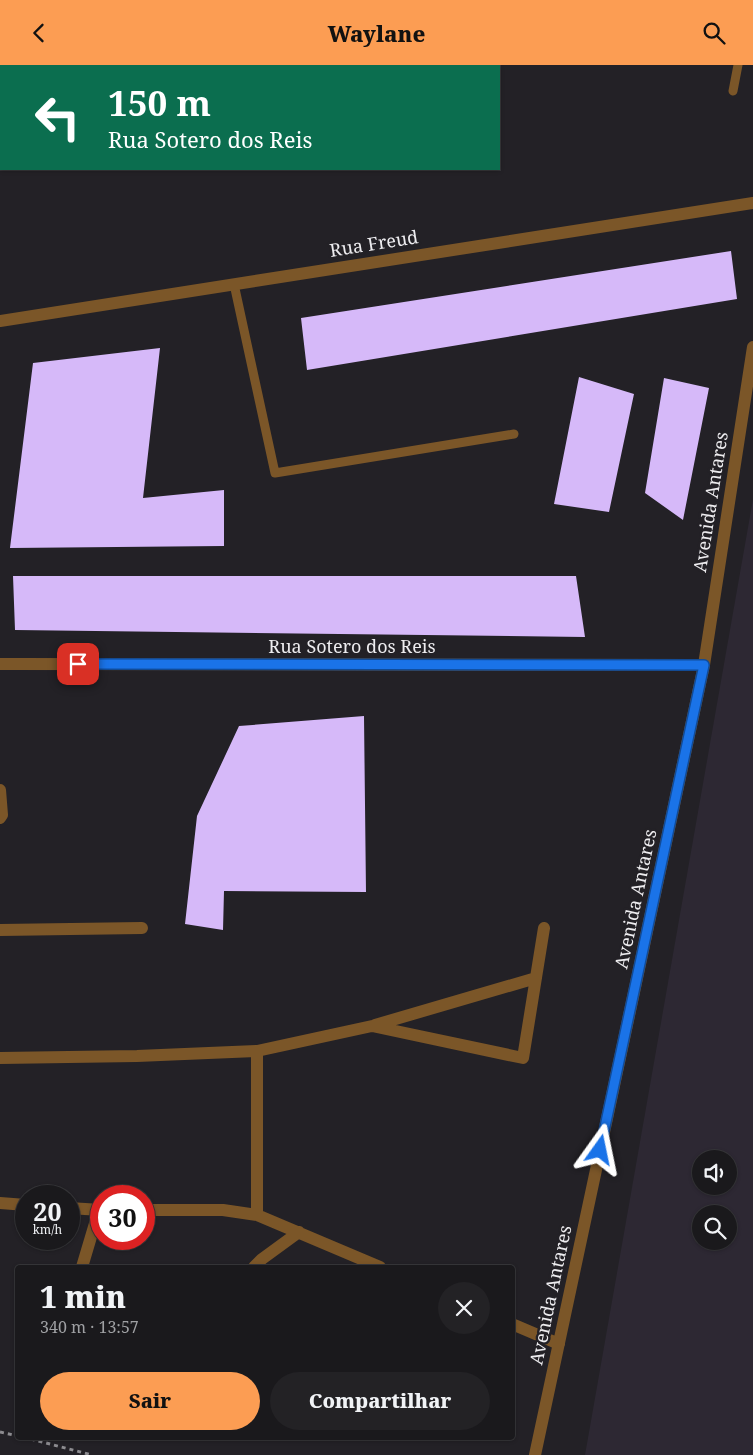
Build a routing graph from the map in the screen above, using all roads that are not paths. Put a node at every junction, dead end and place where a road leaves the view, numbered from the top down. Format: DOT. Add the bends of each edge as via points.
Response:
graph roads {
  1 [pos="738,65"];
  2 [pos="733,91"];
  3 [pos="753,203"];
  4 [pos="234,284"];
  5 [pos="0,321"];
  6 [pos="753,347"];
  7 [pos="514,434"];
  8 [pos="0,664"];
  9 [pos="704,665"];
  10 [pos="0,789"];
  11 [pos="0,818"];
  12 [pos="142,928"];
  13 [pos="544,928"];
  14 [pos="0,930"];
  15 [pos="536,978"];
  16 [pos="372,1026"];
  17 [pos="257,1051"];
  18 [pos="0,1058"];
  19 [pos="0,1203"];
  20 [pos="15,1204"];
  21 [pos="155,1210"];
  22 [pos="257,1215"];
  23 [pos="299,1233"];
  24 [pos="90,1242"];
  25 [pos="83,1265"];
  26 [pos="256,1265"];
  27 [pos="375,1265"];
  28 [pos="515,1325"];
  29 [pos="559,1344"];
  30 [pos="535,1455"];
  1 -- 2 [label="lane"];
  3 -- 4 [label="street, Rua Freud"];
  4 -- 5 [label="street, Rua Freud"];
  4 -- 7 [label="lane" via="275,473"];
  6 -- 9 [label="street, Avenida Antares"];
  8 -- 9 [label="street, Rua Sotero dos Reis"];
  9 -- 29 [label="street, Avenida Antares"];
  10 -- 11 [label="street"];
  12 -- 14 [label="street"];
  13 -- 15 [label="street"];
  15 -- 16 [label="street"];
  15 -- 16 [label="street" via="523,1058"];
  16 -- 17 [label="street"];
  17 -- 18 [label="street"];
  17 -- 22 [label="street"];
  19 -- 20 [label="street"];
  21 -- 22 [label="street" via="223,1210"];
  22 -- 23 [label="street"];
  23 -- 26 [label="street"];
  23 -- 27 [label="street"];
  24 -- 25 [label="street"];
  28 -- 29 [label="street"];
  29 -- 30 [label="street, Avenida Antares"];
}
